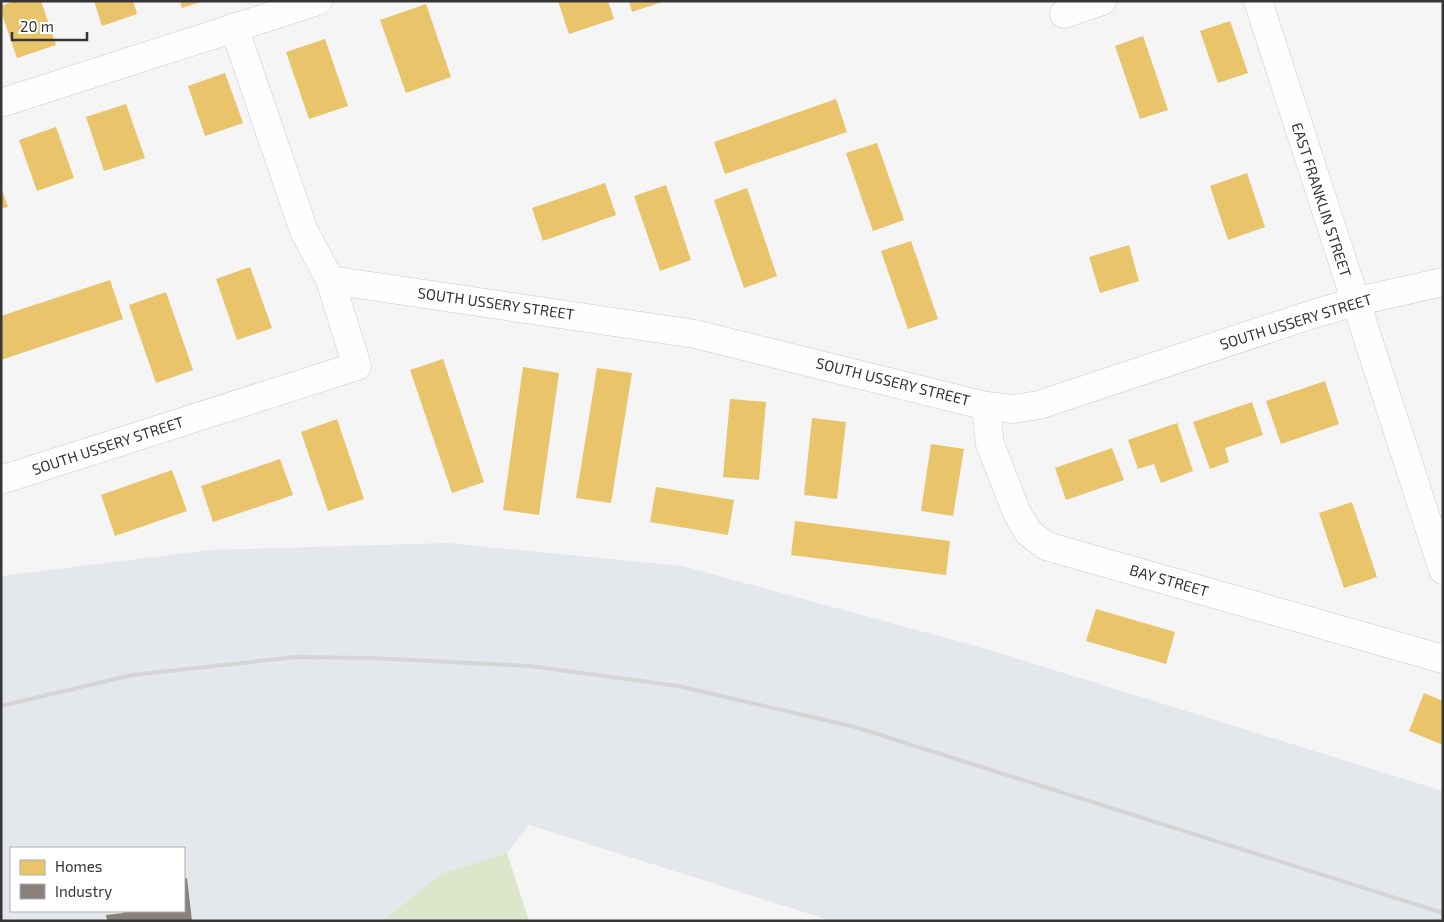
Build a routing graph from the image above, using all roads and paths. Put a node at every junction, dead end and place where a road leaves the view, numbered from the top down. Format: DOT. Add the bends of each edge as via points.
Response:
graph roads {
  1 [pos="318,1"];
  2 [pos="1102,1"];
  3 [pos="1258,1"];
  4 [pos="1064,14"];
  5 [pos="234,27"];
  6 [pos="1,103"];
  7 [pos="330,280"];
  8 [pos="1443,282"];
  9 [pos="1354,302"];
  10 [pos="986,406"];
  11 [pos="1,480"];
  12 [pos="1443,570"];
  13 [pos="1443,659"];
  1 -- 5 [label="street"];
  2 -- 4 [label="street"];
  3 -- 9 [label="street, EAST FRANKLIN STREET"];
  5 -- 6 [label="street"];
  5 -- 7 [label="street, SOUTH USSERY STREET" via="304,231"];
  7 -- 10 [label="street, SOUTH USSERY STREET" via="695,334"];
  7 -- 11 [label="street, SOUTH USSERY STREET" via="357,366"];
  8 -- 9 [label="street, SOUTH USSERY STREET"];
  9 -- 10 [label="street, SOUTH USSERY STREET" via="1039,405 1012,409"];
  9 -- 12 [label="street, EAST FRANKLIN STREET"];
  10 -- 13 [label="street, BAY STREET" via="990,444 1017,513 1028,532 1046,546"];
}
